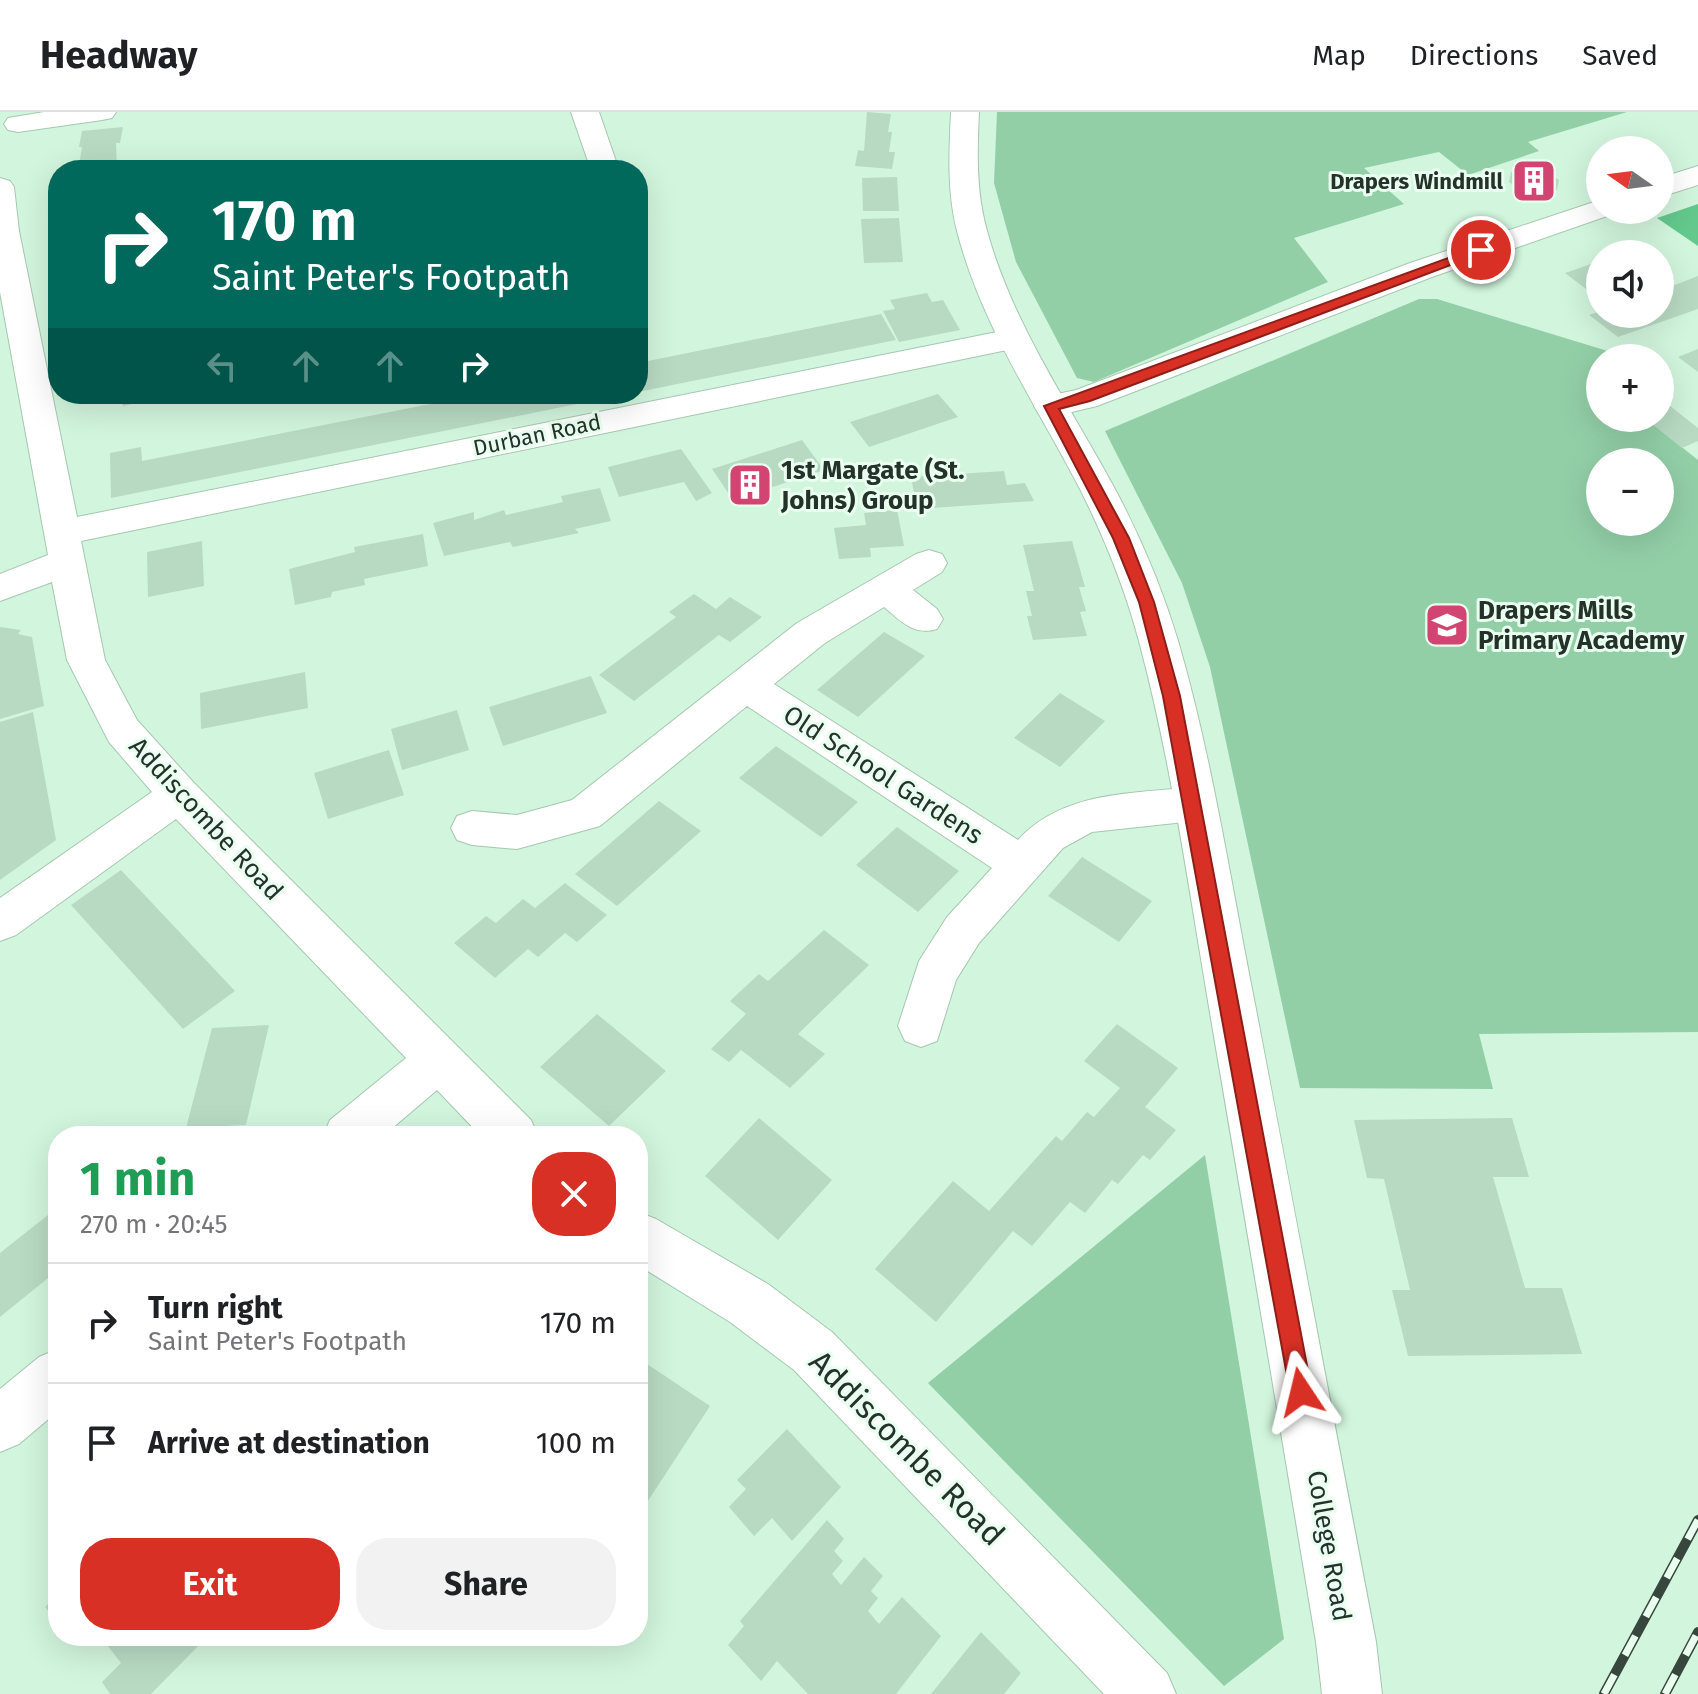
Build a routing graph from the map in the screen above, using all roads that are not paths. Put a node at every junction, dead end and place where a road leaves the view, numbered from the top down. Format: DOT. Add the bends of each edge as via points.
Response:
graph roads {
  1 [pos="102,112"];
  2 [pos="585,112"];
  3 [pos="965,112"];
  4 [pos="20,118"];
  5 [pos="602,160"];
  6 [pos="3,172"];
  7 [pos="1698,175"];
  8 [pos="1674,183"];
  9 [pos="1586,214"];
  10 [pos="2,232"];
  11 [pos="1012,339"];
  12 [pos="1051,406"];
  13 [pos="64,547"];
  14 [pos="929,563"];
  15 [pos="0,588"];
  16 [pos="888,590"];
  17 [pos="924,619"];
  18 [pos="746,685"];
  19 [pos="179,795"];
  20 [pos="1194,804"];
  21 [pos="472,828"];
  22 [pos="1021,865"];
  23 [pos="0,922"];
  24 [pos="921,1026"];
  25 [pos="440,1059"];
  26 [pos="359,1126"];
  27 [pos="504,1126"];
  28 [pos="648,1243"];
  29 [pos="48,1384"];
  30 [pos="0,1425"];
  31 [pos="1146,1694"];
  32 [pos="1352,1694"];
  1 -- 4 [label="street"];
  2 -- 5 [label="street"];
  3 -- 11 [label="street, College Road" via="961,138 966,204 978,260"];
  4 -- 6 [label="street, Addiscombe Road"];
  6 -- 10 [label="street, Addiscombe Road"];
  7 -- 8 [label="street"];
  9 -- 12 [label="street"];
  10 -- 13 [label="street, Addiscombe Road" via="36,325"];
  11 -- 12 [label="street, College Road"];
  11 -- 13 [label="street, Durban Road"];
  12 -- 20 [label="street, College Road" via="1121,538 1147,602"];
  13 -- 15 [label="street, Durban Road"];
  13 -- 19 [label="street, Addiscombe Road" via="86,660 123,731"];
  14 -- 16 [label="street"];
  16 -- 17 [label="street"];
  16 -- 18 [label="street" via="811,633"];
  18 -- 21 [label="street" via="585,814 517,832"];
  18 -- 22 [label="street, Old School Gardens"];
  19 -- 23 [label="street"];
  19 -- 25 [label="street, Addiscombe Road"];
  20 -- 22 [label="street" via="1085,816 1048,836"];
  20 -- 32 [label="street, College Road"];
  22 -- 24 [label="street" via="963,930 935,975"];
  25 -- 26 [label="street"];
  25 -- 27 [label="street, Addiscombe Road"];
  28 -- 31 [label="street, Addiscombe Road" via="749,1303 813,1351"];
  29 -- 30 [label="street"];
}
